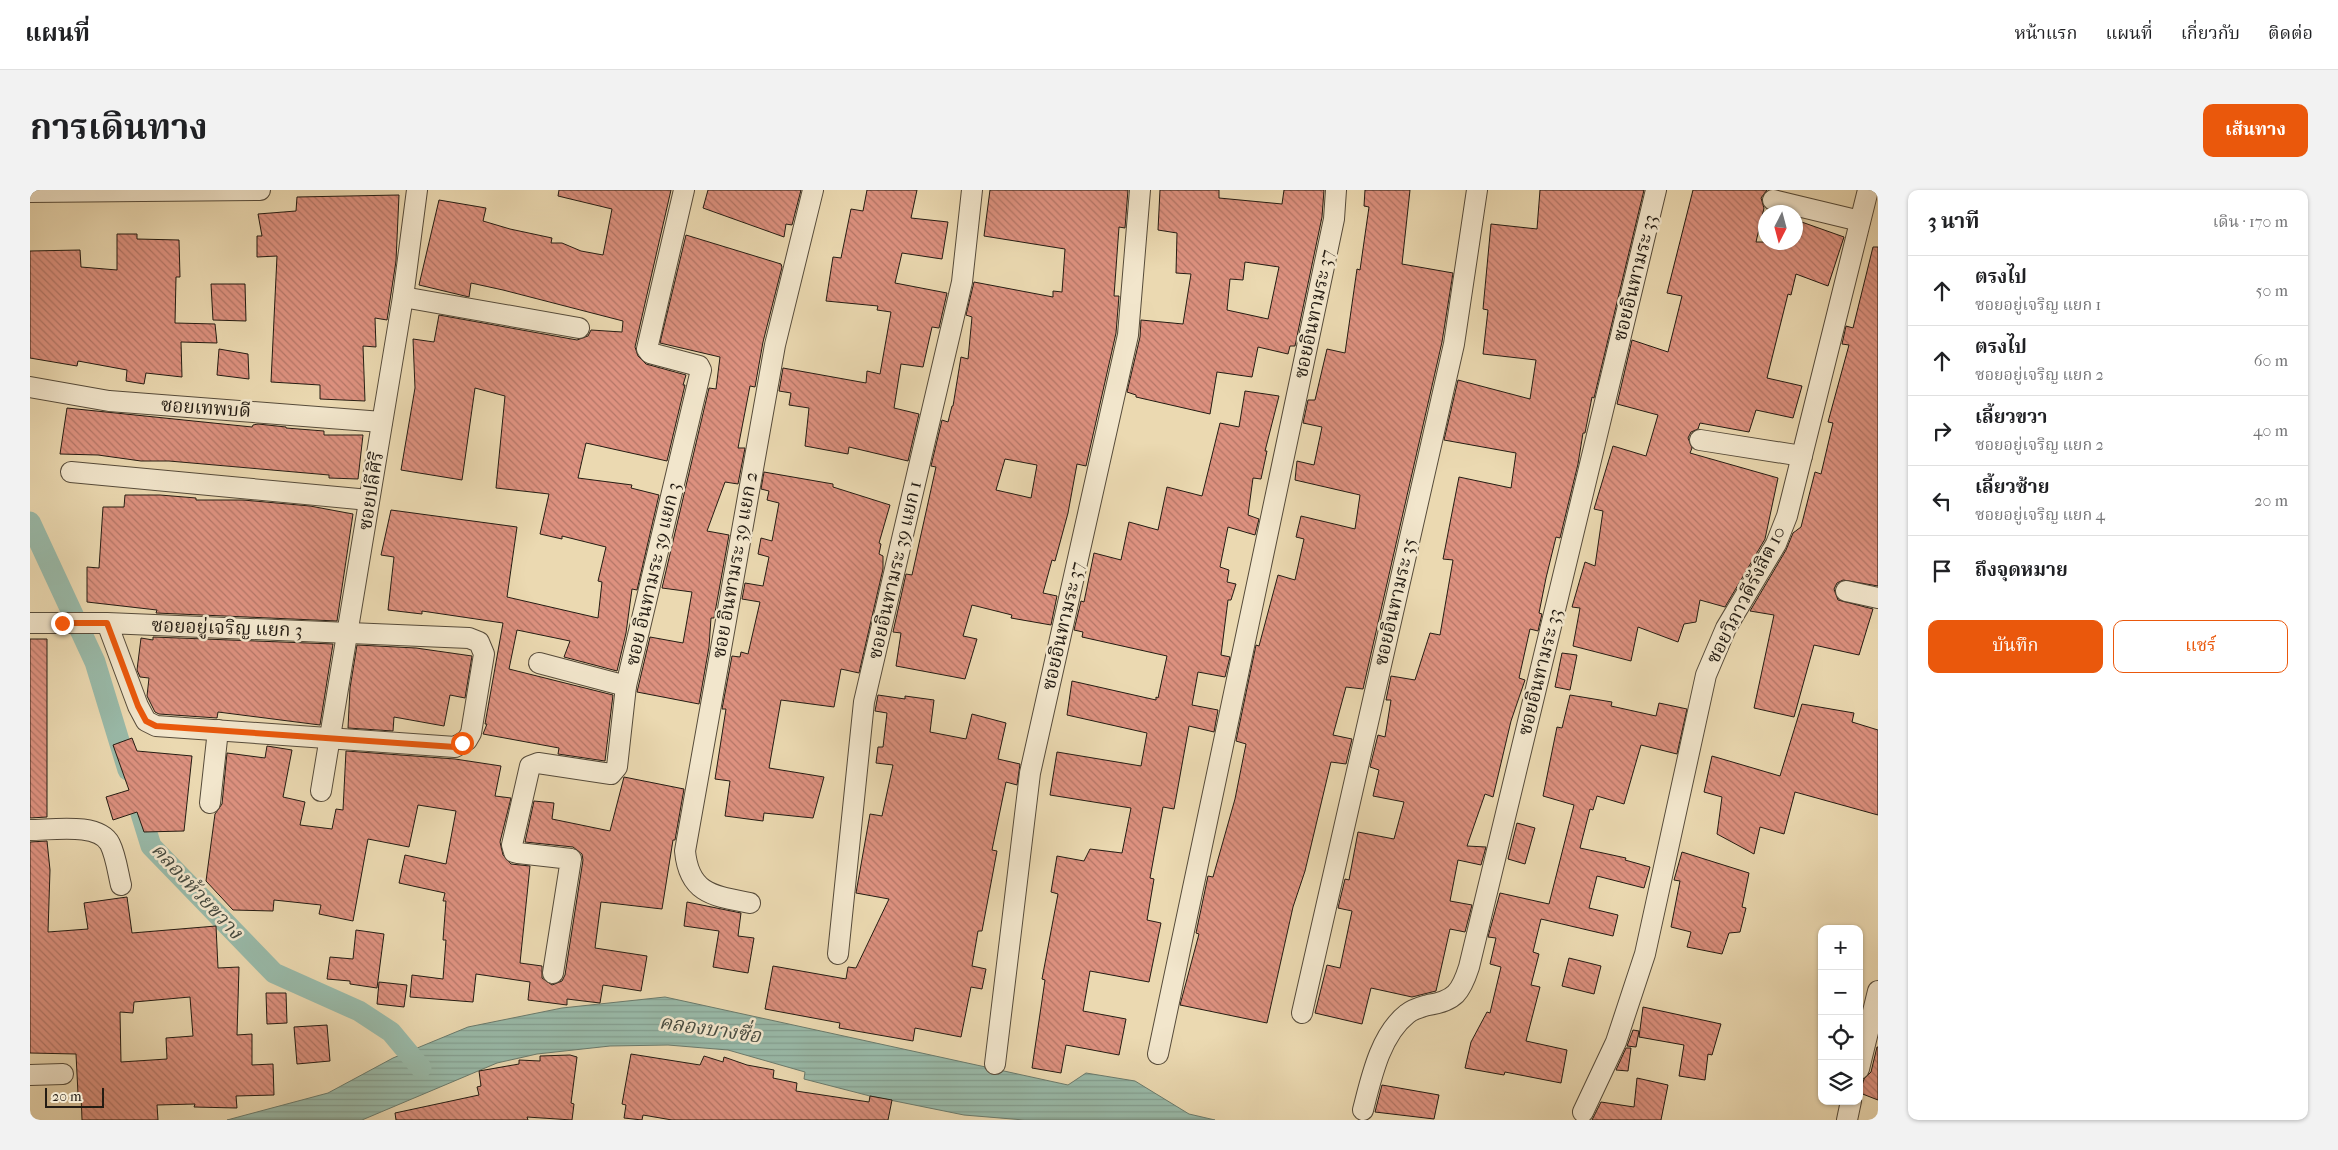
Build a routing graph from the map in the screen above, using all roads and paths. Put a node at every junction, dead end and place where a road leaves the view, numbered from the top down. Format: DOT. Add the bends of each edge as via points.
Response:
graph roads {
  1 [pos="233,190"];
  2 [pos="260,190"];
  3 [pos="417,190"];
  4 [pos="684,190"];
  5 [pos="813,190"];
  6 [pos="972,190"];
  7 [pos="1140,190"];
  8 [pos="1336,190"];
  9 [pos="1477,190"];
  10 [pos="1656,190"];
  11 [pos="1868,190"];
  12 [pos="30,192"];
  13 [pos="1773,200"];
  14 [pos="1860,221"];
  15 [pos="403,297"];
  16 [pos="579,328"];
  17 [pos="30,387"];
  18 [pos="382,422"];
  19 [pos="1700,440"];
  20 [pos="1802,456"];
  21 [pos="71,472"];
  22 [pos="369,500"];
  23 [pos="1846,590"];
  24 [pos="1878,598"];
  25 [pos="30,623"];
  26 [pos="107,623"];
  27 [pos="347,632"];
  28 [pos="539,663"];
  29 [pos="626,686"];
  30 [pos="218,730"];
  31 [pos="330,737"];
  32 [pos="321,791"];
  33 [pos="210,803"];
  34 [pos="30,830"];
  35 [pos="121,886"];
  36 [pos="750,903"];
  37 [pos="838,954"];
  38 [pos="553,974"];
  39 [pos="1878,991"];
  40 [pos="1302,1013"];
  41 [pos="1158,1054"];
  42 [pos="1861,1060"];
  43 [pos="995,1064"];
  44 [pos="30,1074"];
  45 [pos="63,1074"];
  46 [pos="1850,1105"];
  47 [pos="1363,1110"];
  48 [pos="1583,1112"];
  49 [pos="1847,1120"];
  1 -- 2 [label="street"];
  1 -- 12 [label="street"];
  3 -- 15 [label="street, ซอยปลีศิริ"];
  4 -- 29 [label="street, ซอย อินทามระ 39 แยก 3" via="647,349 650,353 699,366 700,370"];
  5 -- 36 [label="street, ซอย อินทามระ 39 แยก 2" via="775,345 685,851 686,866 701,887 713,896"];
  6 -- 37 [label="street, ซอยอินทามระ 39 แยก 1" via="962,282 864,702"];
  7 -- 43 [label="street, ซอยอินทามระ 37" via="1128,335 1030,773"];
  8 -- 41 [label="street, ซอยอินทามระ 37" via="1334,219"];
  9 -- 40 [label="street, ซอยอินทามระ 35" via="1454,344"];
  10 -- 47 [label="street, ซอยอินทามระ 33" via="1469,967 1463,985 1454,997 1408,1012 1397,1024 1385,1044"];
  11 -- 14 [label="street, ซอยวิภาวดีรังสิต 10"];
  13 -- 14 [label="street"];
  14 -- 20 [label="street, ซอยวิภาวดีรังสิต 10"];
  15 -- 16 [label="street"];
  15 -- 18 [label="street, ซอยปลีศิริ"];
  17 -- 18 [label="street, ซอยเทพบดี" via="109,401"];
  18 -- 22 [label="street, ซอยปลีศิริ"];
  19 -- 20 [label="street"];
  20 -- 48 [label="street, ซอยวิภาวดีรังสิต 10" via="1787,516 1776,544 1726,628 1706,675 1645,954 1616,1042"];
  21 -- 22 [label="street"];
  22 -- 27 [label="street, ซอยปลีศิริ"];
  23 -- 24 [label="street"];
  25 -- 26 [label="street, ซอยอยู่เจริญ แยก 3"];
  26 -- 27 [label="street, ซอยอยู่เจริญ แยก 3"];
  26 -- 30 [label="street" via="146,721 156,726"];
  27 -- 31 [label="street, ซอยปลีศิริ"];
  27 -- 31 [label="street, ซอยอยู่เจริญ แยก 3" via="469,638 482,646 483,659 471,733 467,740 455,747"];
  28 -- 29 [label="street"];
  29 -- 38 [label="street, ซอย อินทามระ 39 แยก 3" via="616,771 611,774 538,763 530,766 528,773 512,846 514,852 570,859"];
  30 -- 31 [label="street"];
  30 -- 33 [label="street"];
  31 -- 32 [label="street, ซอยปลีศิริ"];
  34 -- 35 [label="street" via="90,830 103,834 110,845"];
  39 -- 42 [label="street"];
  44 -- 45 [label="street"];
  46 -- 49 [label="street"];
}
